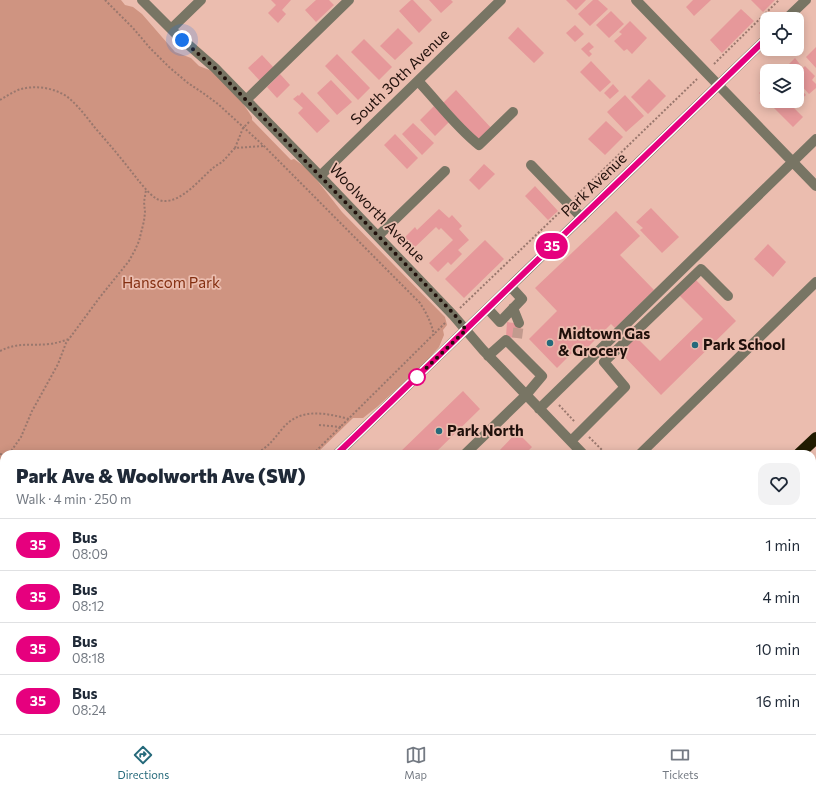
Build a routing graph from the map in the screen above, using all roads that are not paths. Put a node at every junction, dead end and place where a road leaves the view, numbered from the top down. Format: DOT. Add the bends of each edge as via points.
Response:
graph roads {
  1 [pos="142,0"];
  2 [pos="201,0"];
  3 [pos="349,0"];
  4 [pos="501,0"];
  5 [pos="636,0"];
  6 [pos="806,0"];
  7 [pos="793,12"];
  8 [pos="171,29"];
  9 [pos="760,45"];
  10 [pos="418,81"];
  11 [pos="718,85"];
  12 [pos="246,100"];
  13 [pos="514,112"];
  14 [pos="816,139"];
  15 [pos="793,162"];
  16 [pos="531,165"];
  17 [pos="445,171"];
  18 [pos="320,176"];
  19 [pos="816,186"];
  20 [pos="582,218"];
  21 [pos="378,236"];
  22 [pos="816,282"];
  23 [pos="510,287"];
  24 [pos="728,296"];
  25 [pos="513,308"];
  26 [pos="488,309"];
  27 [pos="500,322"];
  28 [pos="518,323"];
  29 [pos="466,330"];
  30 [pos="512,342"];
  31 [pos="488,356"];
  32 [pos="526,395"];
  33 [pos="539,409"];
  34 [pos="816,438"];
  35 [pos="571,442"];
  36 [pos="341,450"];
  37 [pos="469,450"];
  38 [pos="579,450"];
  39 [pos="644,450"];
  40 [pos="803,450"];
  1 -- 8 [label="street, Woolworth Avenue"];
  2 -- 8 [label="street"];
  3 -- 12 [label="street"];
  4 -- 10 [label="street, South 30th Avenue"];
  5 -- 11 [label="street"];
  6 -- 7 [label="street"];
  8 -- 12 [label="street, Woolworth Avenue"];
  9 -- 11 [label="street, Park Avenue"];
  10 -- 13 [label="street" via="479,145"];
  10 -- 18 [label="street, South 30th Avenue"];
  11 -- 15 [label="street"];
  11 -- 20 [label="street, Park Avenue"];
  12 -- 18 [label="street, Woolworth Avenue"];
  14 -- 15 [label="street"];
  15 -- 19 [label="street"];
  15 -- 33 [label="street"];
  16 -- 20 [label="street"];
  17 -- 21 [label="street"];
  18 -- 21 [label="street, Woolworth Avenue"];
  20 -- 23 [label="street, Park Avenue"];
  21 -- 29 [label="street, Woolworth Avenue" via="454,314"];
  22 -- 39 [label="street"];
  23 -- 25 [label="street" via="522,299"];
  23 -- 26 [label="street, Park Avenue"];
  24 -- 35 [label="street" via="701,269 604,362 625,387"];
  25 -- 27 [label="street"];
  25 -- 28 [label="street"];
  26 -- 27 [label="street"];
  26 -- 29 [label="street, Park Avenue"];
  27 -- 30 [label="street"];
  29 -- 31 [label="street, Woolworth Avenue"];
  29 -- 36 [label="street, Park Avenue"];
  30 -- 31 [label="street"];
  30 -- 32 [label="street" via="542,376"];
  31 -- 32 [label="street, Woolworth Avenue"];
  32 -- 33 [label="street, Woolworth Avenue"];
  32 -- 37 [label="street"];
  33 -- 35 [label="street, Woolworth Avenue"];
  34 -- 40 [label="highway"];
  35 -- 38 [label="street, Woolworth Avenue"];
}
